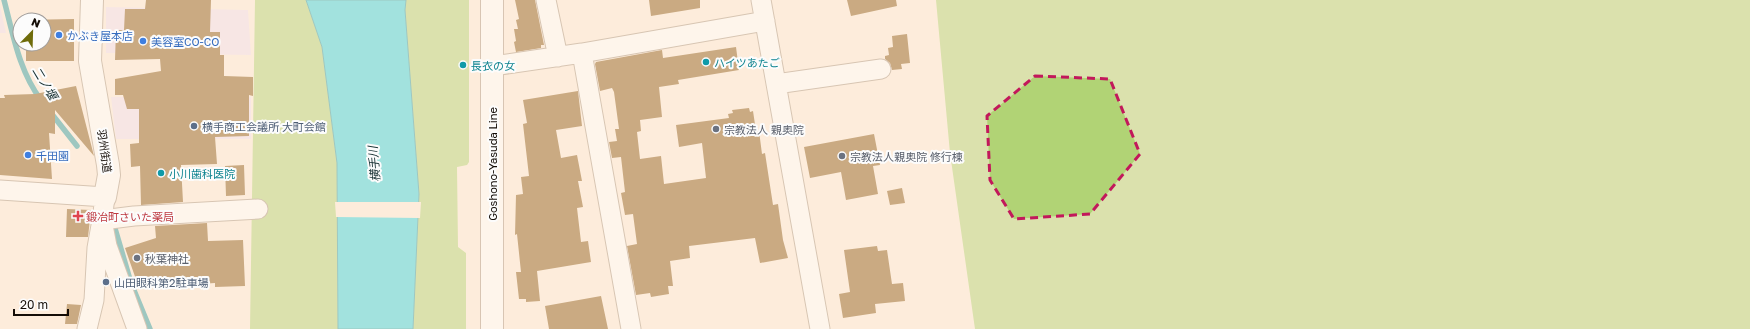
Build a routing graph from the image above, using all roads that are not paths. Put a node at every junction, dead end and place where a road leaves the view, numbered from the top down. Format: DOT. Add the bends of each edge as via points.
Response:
graph roads {
  1 [pos="92,0"];
  2 [pos="492,0"];
  3 [pos="546,0"];
  4 [pos="761,0"];
  5 [pos="764,21"];
  6 [pos="582,53"];
  7 [pos="558,57"];
  8 [pos="493,66"];
  9 [pos="881,69"];
  10 [pos="776,84"];
  11 [pos="0,190"];
  12 [pos="105,197"];
  13 [pos="258,209"];
  14 [pos="102,220"];
  15 [pos="87,329"];
  16 [pos="137,329"];
  17 [pos="492,329"];
  18 [pos="631,329"];
  19 [pos="820,329"];
  1 -- 12 [label="main road, 羽州街道" via="90,61 108,165"];
  2 -- 8 [label="main road, Goshono-Yasuda Line"];
  3 -- 7 [label="street"];
  4 -- 5 [label="street"];
  5 -- 6 [label="street"];
  5 -- 10 [label="street"];
  6 -- 7 [label="street"];
  6 -- 18 [label="street"];
  7 -- 8 [label="street"];
  8 -- 17 [label="main road, Goshono-Yasuda Line"];
  9 -- 10 [label="street"];
  10 -- 19 [label="street"];
  11 -- 12 [label="street"];
  12 -- 14 [label="street"];
  13 -- 14 [label="street" via="129,216"];
  14 -- 15 [label="street" via="97,248 94,300"];
  14 -- 16 [label="street" via="107,246"];
}
